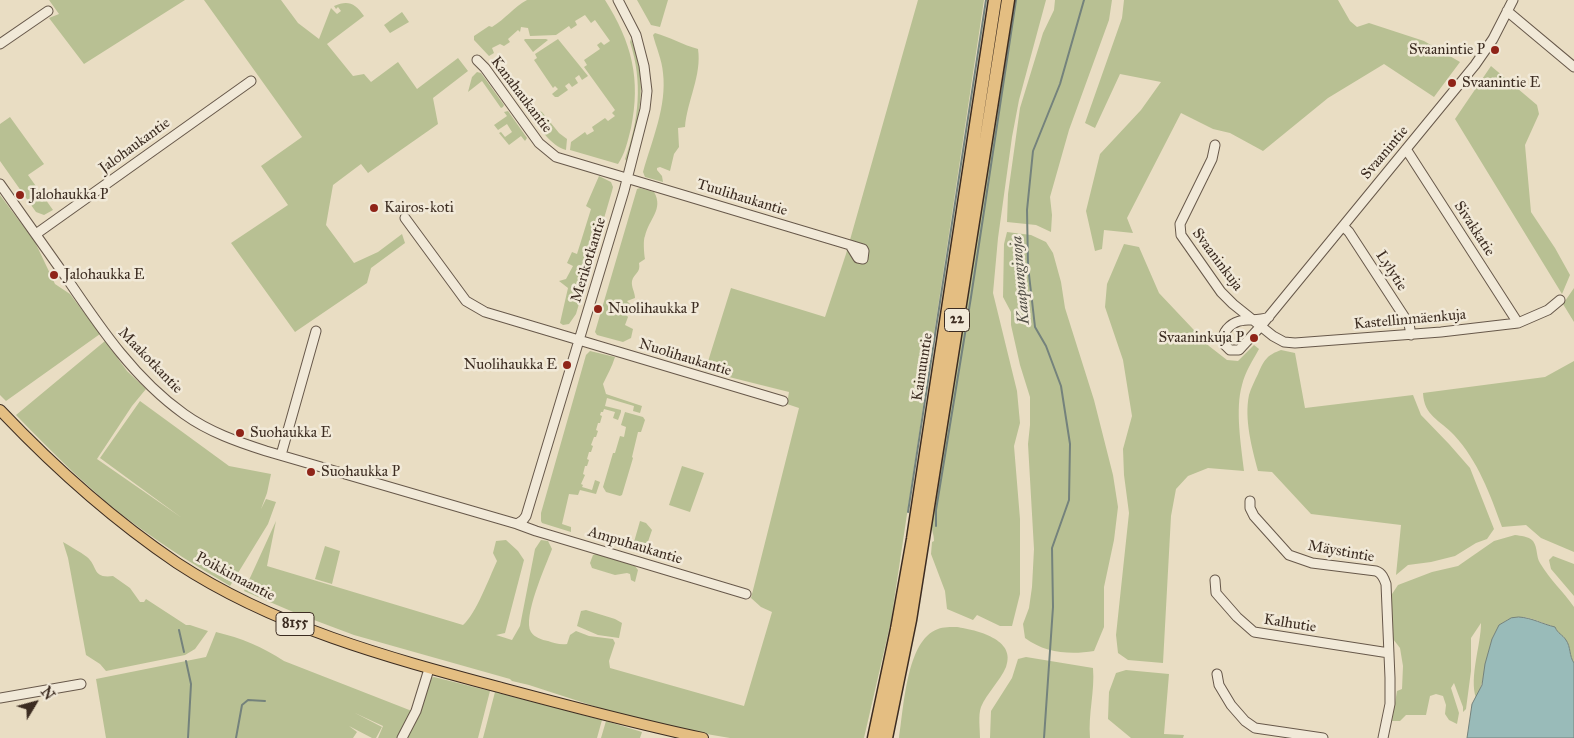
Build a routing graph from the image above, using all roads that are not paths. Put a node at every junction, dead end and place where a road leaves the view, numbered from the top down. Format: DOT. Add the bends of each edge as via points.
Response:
graph roads {
  1 [pos="618,0"];
  2 [pos="996,0"];
  3 [pos="1008,0"];
  4 [pos="1513,0"];
  5 [pos="48,11"];
  6 [pos="1508,11"];
  7 [pos="0,44"];
  8 [pos="477,60"];
  9 [pos="1574,67"];
  10 [pos="251,81"];
  11 [pos="1215,145"];
  12 [pos="1406,149"];
  13 [pos="628,177"];
  14 [pos="0,184"];
  15 [pos="404,218"];
  16 [pos="1343,226"];
  17 [pos="36,234"];
  18 [pos="850,245"];
  19 [pos="1560,300"];
  20 [pos="1268,317"];
  21 [pos="1252,319"];
  22 [pos="1518,323"];
  23 [pos="1261,326"];
  24 [pos="316,331"];
  25 [pos="1411,335"];
  26 [pos="580,340"];
  27 [pos="783,401"];
  28 [pos="0,410"];
  29 [pos="281,455"];
  30 [pos="1250,501"];
  31 [pos="517,524"];
  32 [pos="1215,580"];
  33 [pos="746,594"];
  34 [pos="1389,653"];
  35 [pos="429,669"];
  36 [pos="1217,674"];
  37 [pos="886,683"];
  38 [pos="81,684"];
  39 [pos="0,698"];
  40 [pos="894,705"];
  41 [pos="647,726"];
  42 [pos="402,738"];
  43 [pos="681,738"];
  44 [pos="703,738"];
  45 [pos="868,738"];
  46 [pos="874,738"];
  47 [pos="886,738"];
  48 [pos="892,738"];
  49 [pos="1323,738"];
  50 [pos="1383,738"];
  1 -- 13 [label="street, Merikotkantie" via="636,35 647,91"];
  2 -- 37 [label="highway, Kainuuntie / 22" via="913,540"];
  3 -- 40 [label="highway, Kainuuntie / 22"];
  4 -- 6 [label="street, Svaanintie"];
  5 -- 7 [label="street"];
  6 -- 9 [label="street"];
  6 -- 12 [label="street, Svaanintie" via="1475,65"];
  8 -- 13 [label="street, Kanahaukantie" via="547,151 556,157"];
  10 -- 17 [label="street, Jalohaukantie"];
  11 -- 21 [label="street, Svaaninkuja" via="1212,158 1180,224 1180,235 1222,292"];
  12 -- 16 [label="street, Svaanintie"];
  12 -- 22 [label="street, Sivakkatie"];
  13 -- 18 [label="street, Tuulihaukantie"];
  13 -- 26 [label="street, Merikotkantie"];
  14 -- 17 [label="street, Maakotkantie"];
  15 -- 26 [label="street, Nuolihaukantie" via="466,301 484,312"];
  16 -- 20 [label="street, Svaanintie"];
  16 -- 25 [label="street, Lylytie" via="1408,324"];
  17 -- 29 [label="street, Maakotkantie" via="105,335 156,392 208,429"];
  19 -- 22 [label="street, Kastellinmäenkuja" via="1548,310"];
  20 -- 21 [label="street, Svaanintie"];
  20 -- 23 [label="street, Svaanintie"];
  21 -- 23 [label="street, Svaaninkuja"];
  21 -- 23 [label="street, Svaanintie" via="1236,321 1226,331 1223,340 1227,348 1234,351 1242,348"];
  22 -- 25 [label="street, Kastellinmäenkuja"];
  23 -- 25 [label="street, Kastellinmäenkuja" via="1284,342 1295,343"];
  24 -- 29 [label="street"];
  26 -- 27 [label="street, Nuolihaukantie"];
  26 -- 31 [label="street, Merikotkantie" via="526,516"];
  28 -- 35 [label="main road, Poikkimaantie / 8155" via="83,492 178,564 282,618 338,641"];
  29 -- 31 [label="street, Maakotkantie"];
  30 -- 34 [label="street, Mäystintie" via="1254,516 1289,555 1312,564 1382,574 1386,584"];
  31 -- 33 [label="street, Ampuhaukantie"];
  32 -- 34 [label="street, Kalhutie" via="1216,593 1254,632"];
  34 -- 50 [label="street, Mäystintie" via="1390,704"];
  35 -- 41 [label="main road, Poikkimaantie / 8155"];
  35 -- 42 [label="street" via="416,710"];
  36 -- 49 [label="street" via="1219,685 1231,705 1255,728"];
  37 -- 45 [label="highway"];
  37 -- 46 [label="highway, Kainuuntie / 22"];
  38 -- 39 [label="street"];
  40 -- 47 [label="highway, Kainuuntie / 22"];
  40 -- 48 [label="highway"];
  41 -- 43 [label="main road, Poikkimaantie / 8155"];
  41 -- 44 [label="main road, Poikkimaantie / 8155"];
}
